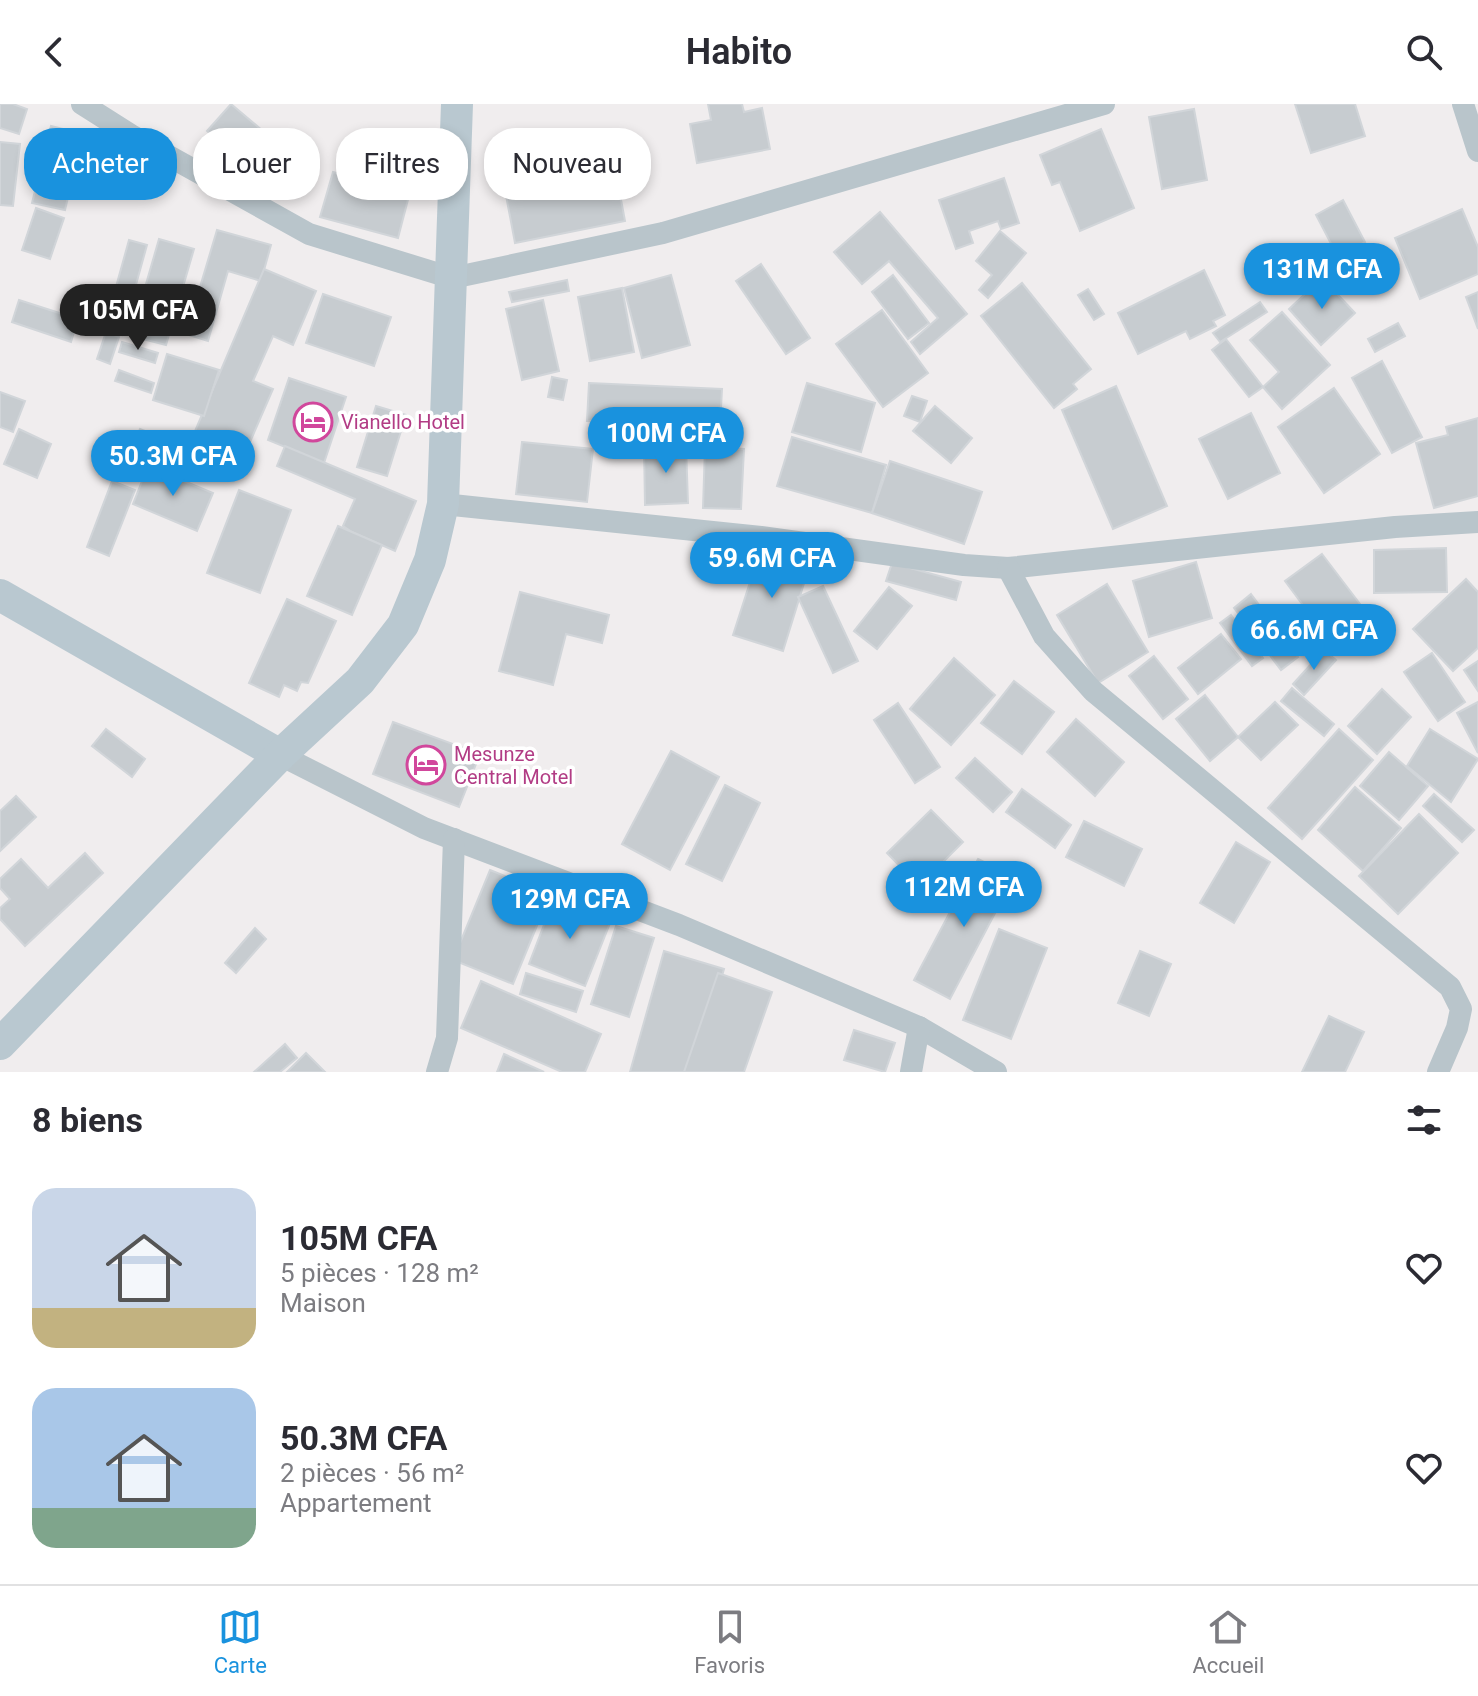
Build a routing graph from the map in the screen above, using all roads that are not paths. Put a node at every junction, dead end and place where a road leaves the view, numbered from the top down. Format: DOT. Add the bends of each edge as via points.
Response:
graph roads {
  1 [pos="82,104"];
  2 [pos="457,104"];
  3 [pos="1104,104"];
  4 [pos="1463,104"];
  5 [pos="1478,151"];
  6 [pos="452,278"];
  7 [pos="443,504"];
  8 [pos="1478,522"];
  9 [pos="1008,568"];
  10 [pos="0,595"];
  11 [pos="280,755"];
  12 [pos="454,839"];
  13 [pos="919,1027"];
  14 [pos="0,1044"];
  15 [pos="437,1072"];
  16 [pos="911,1072"];
  17 [pos="996,1072"];
  18 [pos="1438,1072"];
  1 -- 6 [label="street" via="309,234"];
  2 -- 6 [label="street"];
  3 -- 6 [label="street" via="663,233"];
  4 -- 5 [label="street"];
  6 -- 7 [label="street"];
  7 -- 9 [label="street"];
  7 -- 11 [label="street" via="430,560 403,625 360,681"];
  8 -- 9 [label="street"];
  9 -- 18 [label="street" via="1044,636 1093,691 1450,987 1461,1009"];
  10 -- 11 [label="street"];
  11 -- 12 [label="street"];
  11 -- 14 [label="street"];
  12 -- 13 [label="street" via="679,925"];
  12 -- 15 [label="street" via="447,1038"];
  13 -- 16 [label="street"];
  13 -- 17 [label="street"];
}
